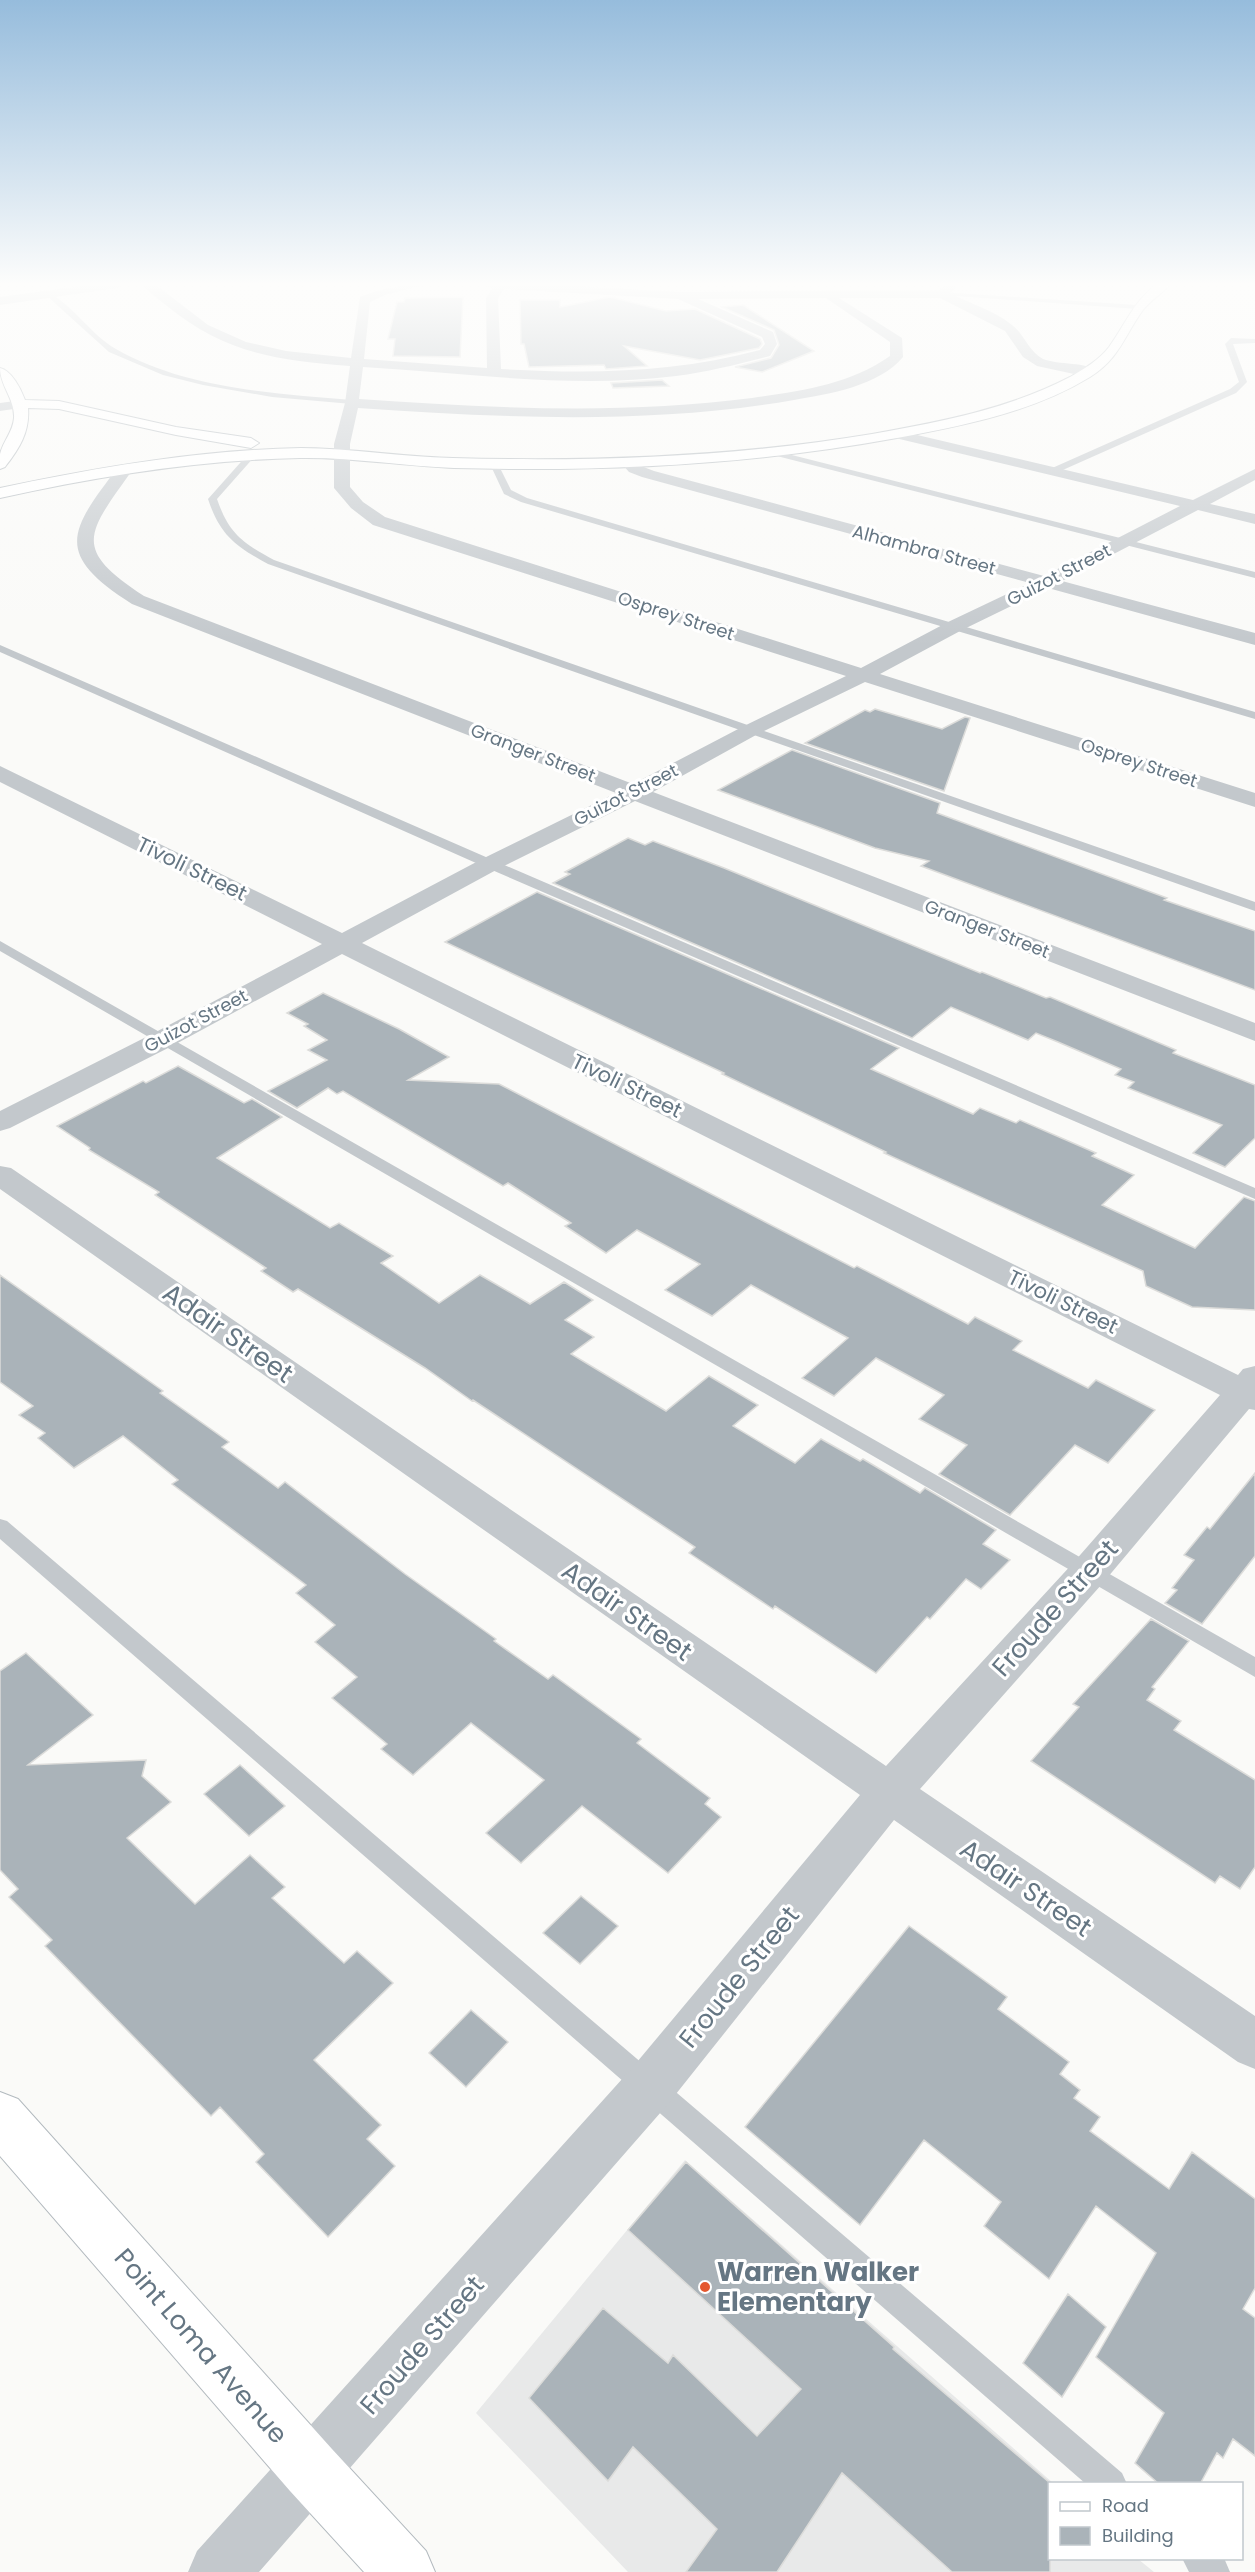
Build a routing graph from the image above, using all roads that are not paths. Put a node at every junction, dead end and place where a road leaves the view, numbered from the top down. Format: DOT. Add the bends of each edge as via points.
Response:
graph roads {
  1 [pos="22,405"];
  2 [pos="59,405"];
  3 [pos="352,405"];
  4 [pos="385,405"];
  5 [pos="736,405"];
  6 [pos="1010,405"];
  7 [pos="1201,405"];
  8 [pos="896,434"];
  9 [pos="300,452"];
  10 [pos="772,452"];
  11 [pos="251,456"];
  12 [pos="344,456"];
  13 [pos="0,464"];
  14 [pos="494,464"];
  15 [pos="630,464"];
  16 [pos="125,469"];
  17 [pos="1053,471"];
  18 [pos="1255,474"];
  19 [pos="0,493"];
  20 [pos="1194,504"];
  21 [pos="1255,519"];
  22 [pos="1122,543"];
  23 [pos="1255,574"];
  24 [pos="1045,583"];
  25 [pos="955,626"];
  26 [pos="1255,639"];
  27 [pos="0,648"];
  28 [pos="863,675"];
  29 [pos="1255,716"];
  30 [pos="748,731"];
  31 [pos="0,773"];
  32 [pos="635,792"];
  33 [pos="1255,800"];
  34 [pos="490,864"];
  35 [pos="1255,907"];
  36 [pos="343,944"];
  37 [pos="0,945"];
  38 [pos="1255,1033"];
  39 [pos="164,1039"];
  40 [pos="0,1122"];
  41 [pos="0,1175"];
  42 [pos="1255,1194"];
  43 [pos="1251,1389"];
  44 [pos="0,1527"];
  45 [pos="1088,1573"];
  46 [pos="1255,1668"];
  47 [pos="890,1792"];
  48 [pos="1255,2045"];
  49 [pos="650,2086"];
  50 [pos="0,2117"];
  51 [pos="311,2470"];
  52 [pos="1109,2482"];
  53 [pos="1199,2560"];
  54 [pos="218,2572"];
  55 [pos="405,2572"];
  56 [pos="1214,2572"];
  1 -- 13 [label="street" via="19,432"];
  2 -- 9 [label="street" via="176,431"];
  3 -- 12 [label="street, Osprey Street" via="342,444"];
  4 -- 5 [label="street" via="531,414 642,413"];
  6 -- 8 [label="street"];
  7 -- 17 [label="lane"];
  8 -- 10 [label="street"];
  8 -- 17 [label="street"];
  9 -- 11 [label="street"];
  9 -- 12 [label="street"];
  10 -- 15 [label="street"];
  10 -- 22 [label="lane"];
  11 -- 16 [label="street"];
  11 -- 30 [label="lane" via="212,500 220,522 235,542 271,562"];
  12 -- 14 [label="street"];
  12 -- 28 [label="street, Osprey Street" via="342,488 379,521"];
  14 -- 15 [label="street"];
  14 -- 25 [label="lane" via="507,492 524,500"];
  15 -- 24 [label="street, Alhambra Street" via="648,474"];
  16 -- 19 [label="street"];
  16 -- 32 [label="street, Granger Street" via="86,525 83,543 88,560 114,587 138,600"];
  17 -- 20 [label="street"];
  18 -- 20 [label="street, Guizot Street"];
  20 -- 21 [label="street"];
  20 -- 22 [label="street, Guizot Street"];
  22 -- 23 [label="lane"];
  22 -- 24 [label="street, Guizot Street"];
  24 -- 25 [label="street, Guizot Street"];
  24 -- 26 [label="street, Alhambra Street"];
  25 -- 28 [label="street, Guizot Street"];
  25 -- 29 [label="lane"];
  27 -- 34 [label="lane"];
  28 -- 30 [label="street, Guizot Street"];
  28 -- 33 [label="street, Osprey Street"];
  30 -- 32 [label="street, Guizot Street"];
  30 -- 35 [label="lane"];
  31 -- 36 [label="street, Tivoli Street"];
  32 -- 34 [label="street, Guizot Street"];
  32 -- 38 [label="street, Granger Street"];
  34 -- 36 [label="street, Guizot Street"];
  34 -- 42 [label="lane"];
  36 -- 39 [label="street, Guizot Street"];
  36 -- 43 [label="street, Tivoli Street"];
  37 -- 39 [label="lane"];
  39 -- 40 [label="street, Guizot Street"];
  39 -- 45 [label="lane"];
  41 -- 47 [label="street, Adair Street"];
  43 -- 45 [label="street, Froude Street"];
  44 -- 49 [label="lane"];
  45 -- 46 [label="lane"];
  45 -- 47 [label="street, Froude Street"];
  47 -- 48 [label="street, Adair Street"];
  47 -- 49 [label="street, Froude Street"];
  49 -- 51 [label="street, Froude Street"];
  49 -- 52 [label="lane"];
  50 -- 51 [label="street, Point Loma Avenue"];
  51 -- 54 [label="street, Froude Street"];
  51 -- 55 [label="street, Point Loma Avenue"];
  53 -- 56 [label="lane"];
}
